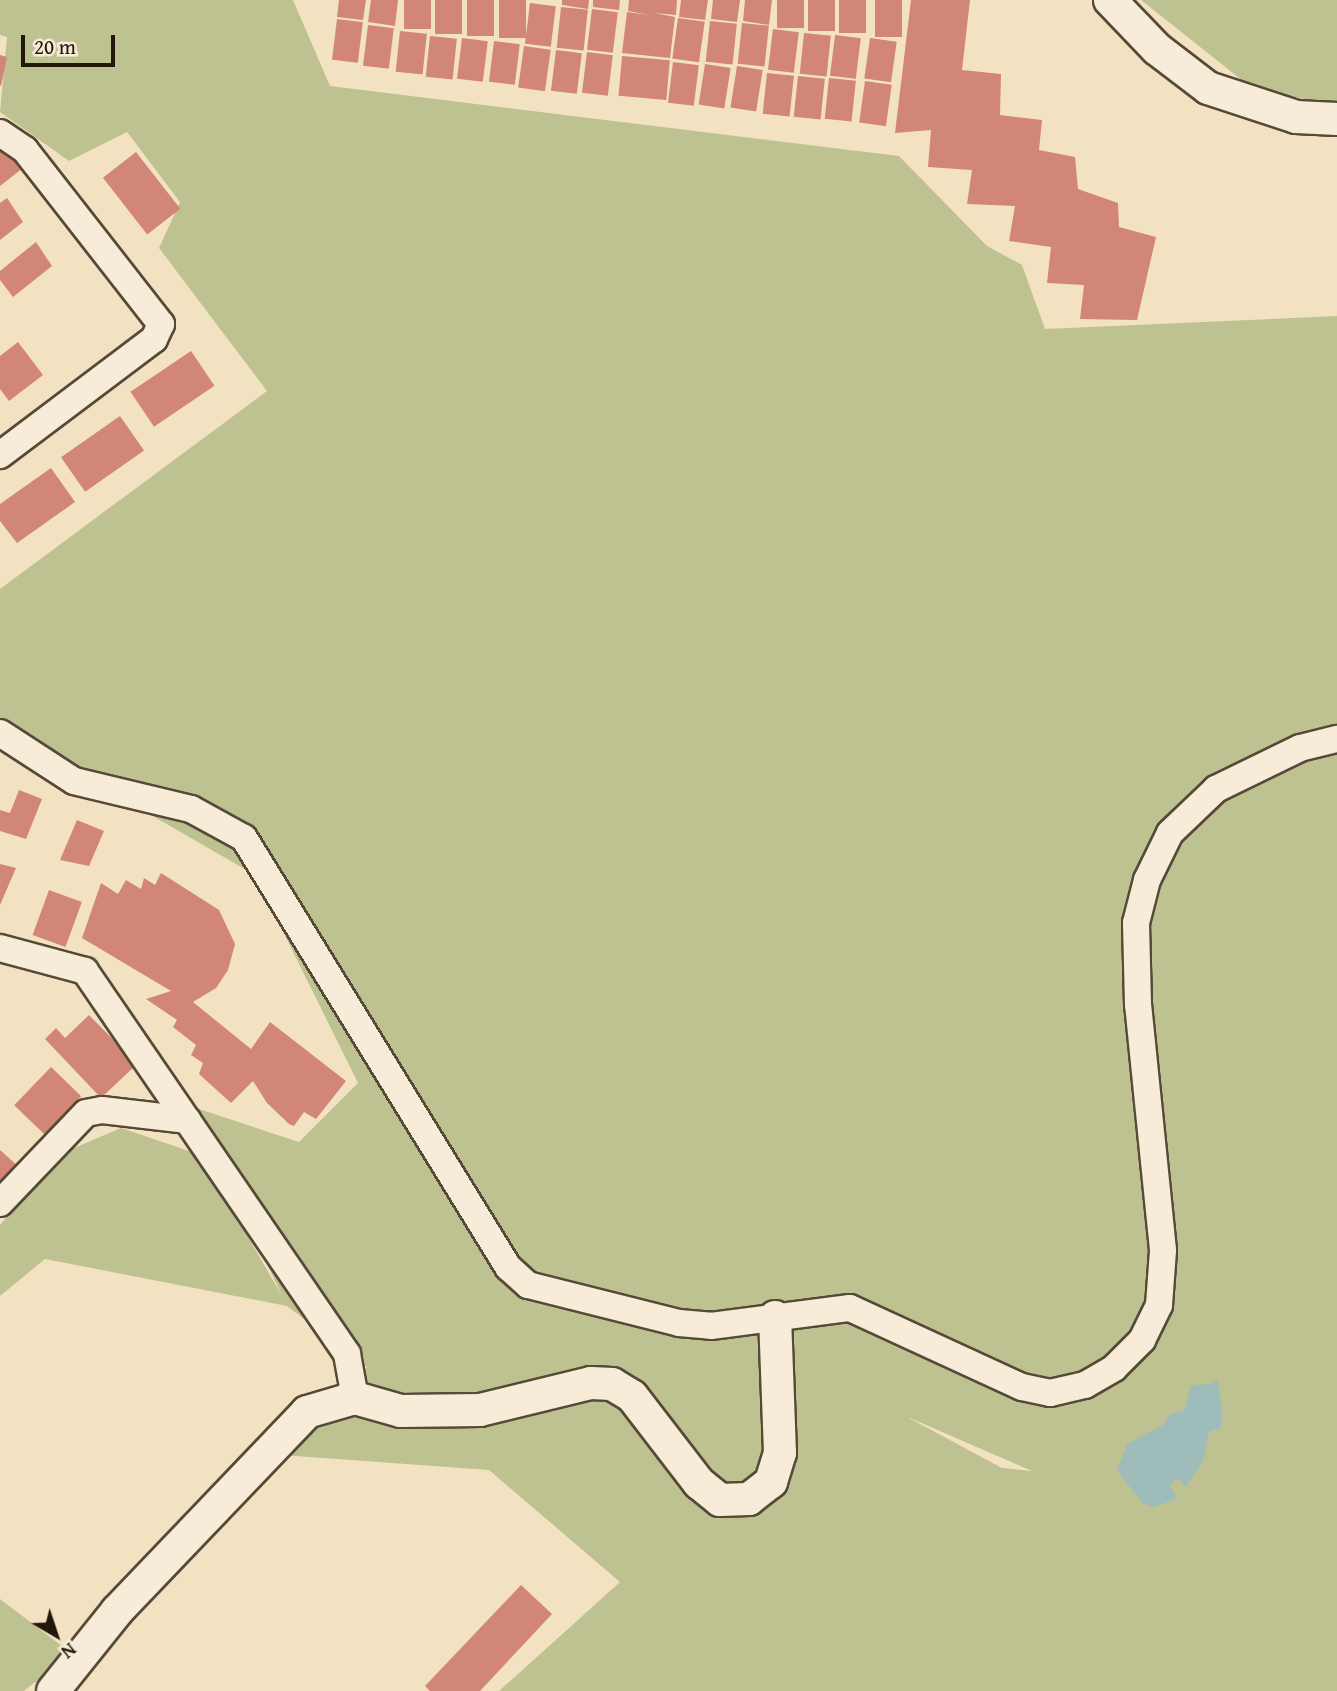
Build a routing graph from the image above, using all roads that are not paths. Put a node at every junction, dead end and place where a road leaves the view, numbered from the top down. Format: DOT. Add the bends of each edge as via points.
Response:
graph roads {
  1 [pos="1110,0"];
  2 [pos="1337,119"];
  3 [pos="0,133"];
  4 [pos="0,455"];
  5 [pos="0,733"];
  6 [pos="1337,738"];
  7 [pos="0,948"];
  8 [pos="187,1120"];
  9 [pos="0,1203"];
  10 [pos="775,1317"];
  11 [pos="355,1398"];
  12 [pos="53,1691"];
  1 -- 2 [label="street" via="1157,49 1208,88 1296,117"];
  3 -- 4 [label="street" via="25,150 161,324 154,339"];
  5 -- 10 [label="street" via="74,781 191,809 244,838 508,1267 528,1285 680,1323 711,1326"];
  6 -- 10 [label="street" via="1300,748 1216,789 1170,833 1147,880 1136,923 1138,1005 1163,1250 1158,1305 1142,1340 1114,1368 1085,1385 1050,1393 1022,1387 850,1308"];
  7 -- 8 [label="street" via="85,971"];
  8 -- 9 [label="street" via="102,1110 86,1113"];
  8 -- 11 [label="street" via="347,1354"];
  10 -- 11 [label="street" via="780,1453 771,1482 749,1499 720,1500 681,1463 632,1396 612,1384 591,1383 480,1409 401,1411"];
  11 -- 12 [label="street" via="307,1412 117,1611"];
}
